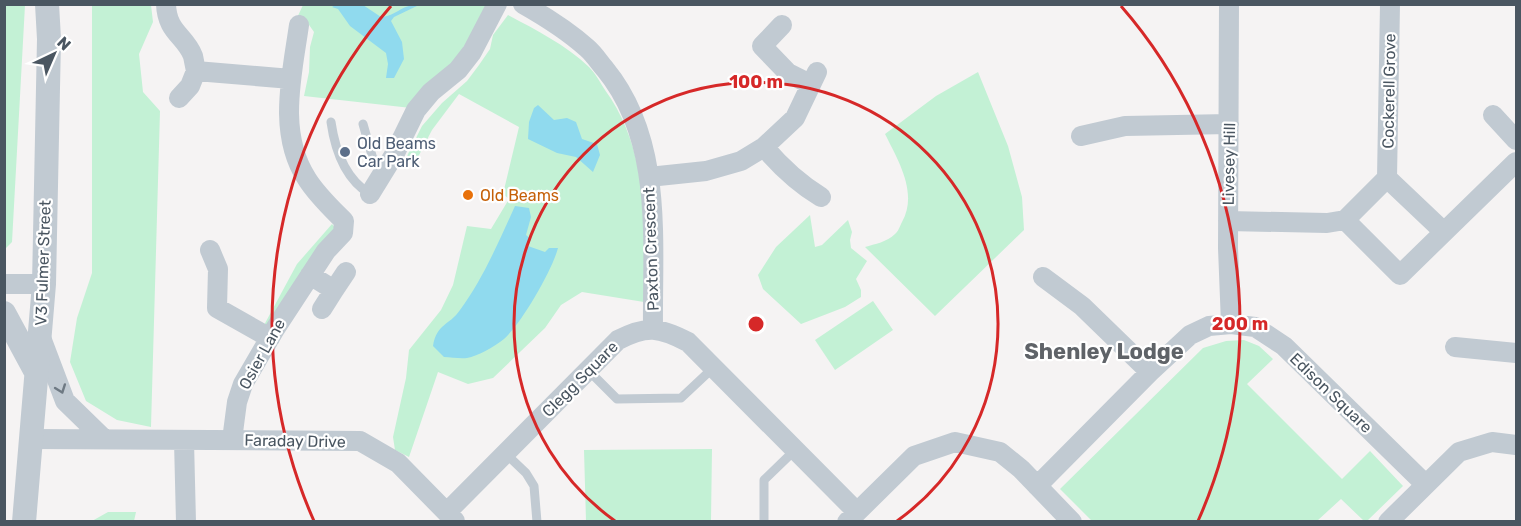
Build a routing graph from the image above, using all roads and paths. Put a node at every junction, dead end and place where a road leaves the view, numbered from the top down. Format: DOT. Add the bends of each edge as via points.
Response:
graph roads {
  1 [pos="47,4"];
  2 [pos="166,4"];
  3 [pos="496,4"];
  4 [pos="1229,4"];
  5 [pos="1390,4"];
  6 [pos="536,7"];
  7 [pos="783,24"];
  8 [pos="299,25"];
  9 [pos="196,71"];
  10 [pos="291,79"];
  11 [pos="179,98"];
  12 [pos="1493,115"];
  13 [pos="332,122"];
  14 [pos="363,124"];
  15 [pos="1229,124"];
  16 [pos="1081,136"];
  17 [pos="1516,140"];
  18 [pos="764,147"];
  19 [pos="1516,162"];
  20 [pos="388,165"];
  21 [pos="649,177"];
  22 [pos="1388,178"];
  23 [pos="370,194"];
  24 [pos="820,197"];
  25 [pos="1345,220"];
  26 [pos="1228,221"];
  27 [pos="1444,232"];
  28 [pos="210,250"];
  29 [pos="346,272"];
  30 [pos="310,275"];
  31 [pos="1043,277"];
  32 [pos="4,284"];
  33 [pos="44,284"];
  34 [pos="334,290"];
  35 [pos="321,309"];
  36 [pos="4,313"];
  37 [pos="1231,324"];
  38 [pos="653,328"];
  39 [pos="40,334"];
  40 [pos="270,338"];
  41 [pos="1455,347"];
  42 [pos="1516,353"];
  43 [pos="713,368"];
  44 [pos="588,370"];
  45 [pos="1150,372"];
  46 [pos="37,374"];
  47 [pos="104,439"];
  48 [pos="232,440"];
  49 [pos="184,441"];
  50 [pos="1516,445"];
  51 [pos="31,446"];
  52 [pos="795,450"];
  53 [pos="505,453"];
  54 [pos="1425,484"];
  55 [pos="1037,486"];
  56 [pos="452,517"];
  57 [pos="852,517"];
  58 [pos="24,522"];
  59 [pos="186,522"];
  60 [pos="537,522"];
  61 [pos="764,522"];
  62 [pos="1072,522"];
  63 [pos="1388,522"];
  1 -- 33 [label="street, V3 Fulmer Street"];
  2 -- 9 [label="street" via="171,27 192,55"];
  3 -- 20 [label="street" via="472,52 416,110"];
  4 -- 15 [label="street, Livesey Hill"];
  5 -- 22 [label="street, Cockerell Grove"];
  6 -- 21 [label="street, Paxton Crescent" via="589,49 615,80 633,114"];
  7 -- 18 [label="street" via="755,52 788,73 814,78 795,118"];
  8 -- 10 [label="street, Osier Lane"];
  9 -- 10 [label="street"];
  9 -- 11 [label="street"];
  10 -- 30 [label="street, Osier Lane" via="290,131 296,156 306,178 344,221 343,233"];
  12 -- 17 [label="street"];
  13 -- 23 [label="lane" via="342,162 355,183"];
  14 -- 20 [label="lane" via="373,159"];
  15 -- 16 [label="street" via="1125,126"];
  15 -- 26 [label="street, Livesey Hill"];
  18 -- 21 [label="street" via="741,161 706,171"];
  18 -- 24 [label="street" via="784,170"];
  19 -- 27 [label="street"];
  20 -- 23 [label="street"];
  21 -- 38 [label="street, Paxton Crescent"];
  22 -- 25 [label="street"];
  22 -- 27 [label="street"];
  25 -- 26 [label="street"];
  25 -- 27 [label="street" via="1400,275"];
  26 -- 37 [label="street, Livesey Hill"];
  28 -- 40 [label="street" via="218,270 211,313"];
  29 -- 34 [label="street"];
  30 -- 34 [label="street"];
  30 -- 40 [label="street, Osier Lane"];
  31 -- 45 [label="street" via="1082,306"];
  32 -- 33 [label="street"];
  33 -- 39 [label="street, V3 Fulmer Street"];
  34 -- 35 [label="street"];
  36 -- 46 [label="street"];
  37 -- 45 [label="street, Edison Square" via="1209,326 1190,336"];
  37 -- 54 [label="street, Edison Square" via="1255,327 1284,346"];
  38 -- 43 [label="street" via="688,342"];
  38 -- 44 [label="street, Clegg Square" via="637,330 618,340"];
  39 -- 46 [label="street, V3 Fulmer Street"];
  39 -- 47 [label="street, one-way" via="65,401"];
  40 -- 48 [label="street, Osier Lane" via="240,393"];
  41 -- 42 [label="street"];
  43 -- 44 [label="lane" via="681,398 670,399 617,399"];
  43 -- 52 [label="street"];
  44 -- 53 [label="street, Clegg Square"];
  45 -- 55 [label="street, Edison Square"];
  46 -- 51 [label="street, V3 Fulmer Street"];
  47 -- 49 [label="street, Faraday Drive"];
  47 -- 51 [label="street, Faraday Drive"];
  48 -- 49 [label="street, Faraday Drive"];
  48 -- 56 [label="street, Faraday Drive" via="360,441 398,463"];
  49 -- 59 [label="street"];
  50 -- 54 [label="street" via="1492,442 1459,453"];
  51 -- 58 [label="street, V3 Fulmer Street"];
  52 -- 57 [label="street"];
  52 -- 61 [label="lane" via="764,480"];
  53 -- 56 [label="street, Clegg Square"];
  53 -- 60 [label="lane" via="534,486"];
  54 -- 63 [label="street"];
  55 -- 57 [label="street" via="1000,452 955,442 914,456"];
  55 -- 62 [label="street"];
}
